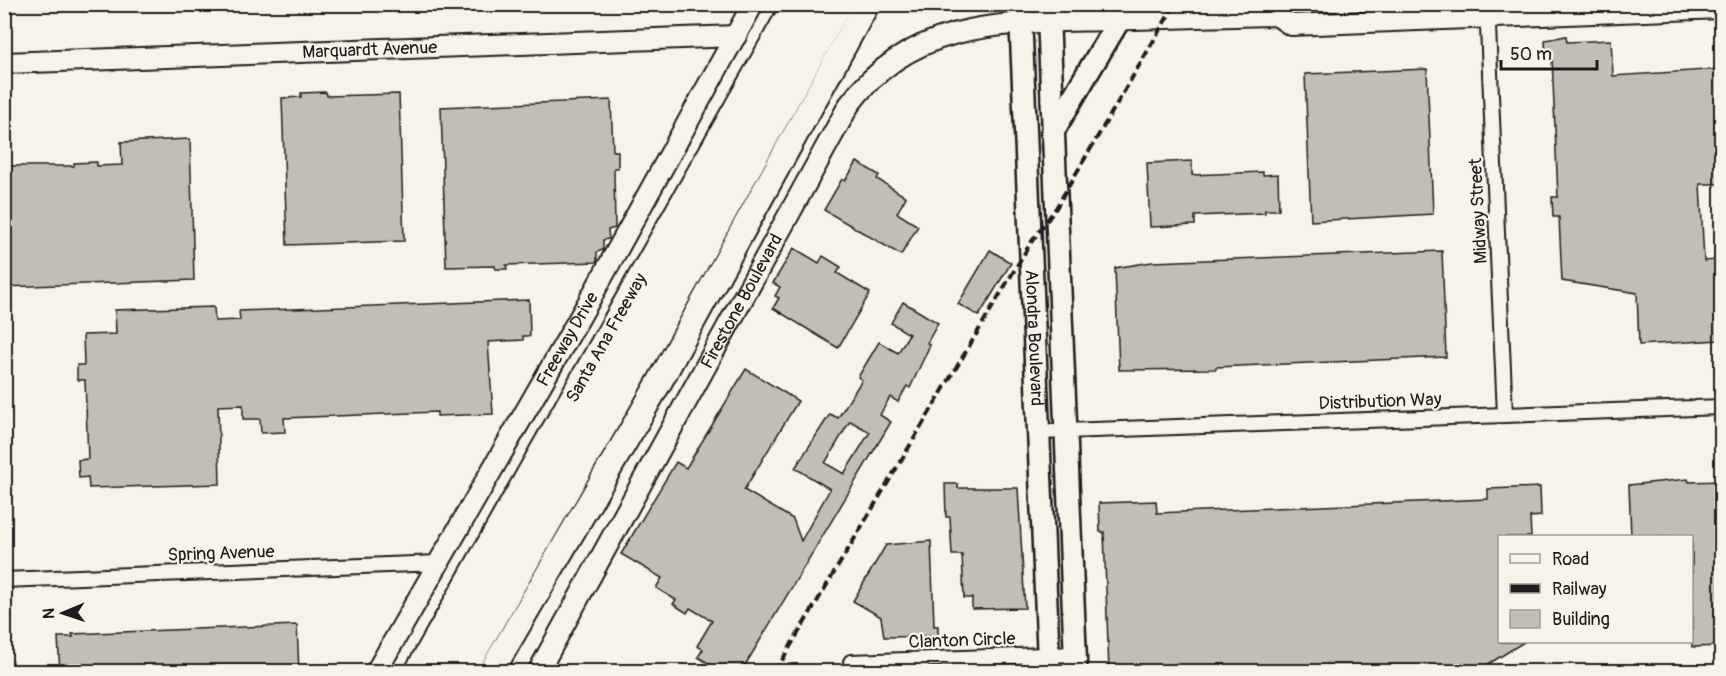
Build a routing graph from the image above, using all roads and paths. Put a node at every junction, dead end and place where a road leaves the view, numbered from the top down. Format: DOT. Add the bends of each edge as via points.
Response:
graph roads {
  1 [pos="753,4"];
  2 [pos="795,4"];
  3 [pos="818,4"];
  4 [pos="840,4"];
  5 [pos="867,4"];
  6 [pos="1722,8"];
  7 [pos="1282,10"];
  8 [pos="1487,11"];
  9 [pos="1119,12"];
  10 [pos="1048,13"];
  11 [pos="1020,14"];
  12 [pos="736,36"];
  13 [pos="4,63"];
  14 [pos="1052,133"];
  15 [pos="1722,407"];
  16 [pos="1505,415"];
  17 [pos="1065,431"];
  18 [pos="1039,432"];
  19 [pos="439,563"];
  20 [pos="4,580"];
  21 [pos="851,662"];
  22 [pos="1049,663"];
  23 [pos="1075,663"];
  24 [pos="420,665"];
  25 [pos="376,672"];
  26 [pos="442,672"];
  27 [pos="463,672"];
  28 [pos="491,672"];
  29 [pos="538,672"];
  1 -- 12 [label="street, Freeway Drive"];
  2 -- 24 [label="highway, Santa Ana Freeway"];
  3 -- 26 [label="highway"];
  4 -- 27 [label="highway"];
  5 -- 28 [label="highway" via="659,383"];
  6 -- 8 [label="street"];
  7 -- 8 [label="street" via="1291,25"];
  7 -- 9 [label="street"];
  8 -- 16 [label="street, Midway Street"];
  9 -- 10 [label="street"];
  9 -- 14 [label="main road"];
  10 -- 11 [label="street"];
  10 -- 14 [label="main road, Alondra Boulevard"];
  11 -- 18 [label="main road, Alondra Boulevard"];
  11 -- 29 [label="street, Firestone Boulevard" via="939,37 894,59 861,88"];
  12 -- 13 [label="street, Marquardt Avenue"];
  12 -- 19 [label="street, Freeway Drive"];
  14 -- 17 [label="main road, Alondra Boulevard"];
  15 -- 16 [label="street, Distribution Way"];
  16 -- 17 [label="street, Distribution Way"];
  17 -- 18 [label="street, Distribution Way"];
  17 -- 23 [label="main road, Alondra Boulevard"];
  18 -- 22 [label="main road, Alondra Boulevard"];
  19 -- 20 [label="street, Spring Avenue"];
  19 -- 25 [label="street, Freeway Drive"];
  21 -- 22 [label="street, Clanton Circle"];
  22 -- 23 [label="street, Clanton Circle"];
}
